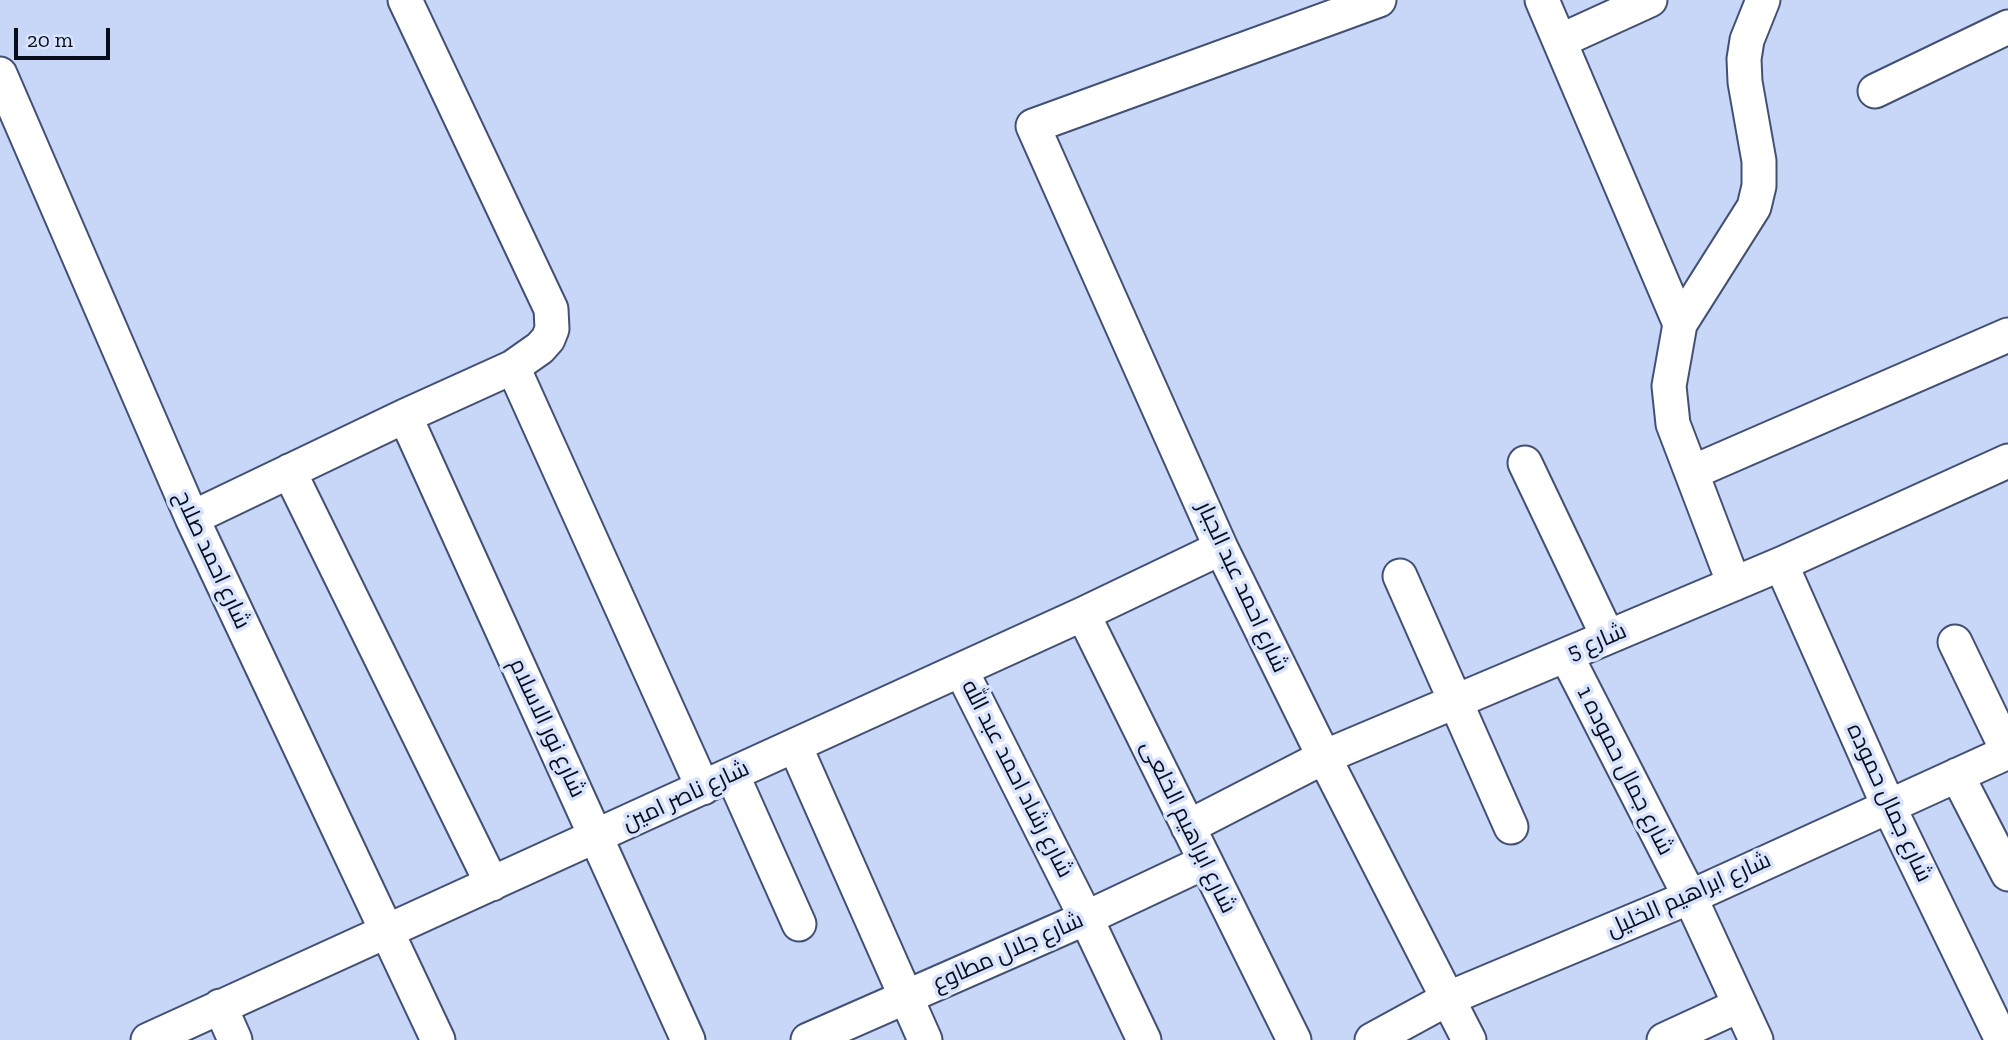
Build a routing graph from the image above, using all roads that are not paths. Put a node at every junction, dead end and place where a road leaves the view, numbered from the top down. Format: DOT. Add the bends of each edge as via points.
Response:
graph roads {
  1 [pos="405,0"];
  2 [pos="1379,0"];
  3 [pos="1542,0"];
  4 [pos="1650,0"];
  5 [pos="1763,0"];
  6 [pos="2008,27"];
  7 [pos="1560,41"];
  8 [pos="0,75"];
  9 [pos="1875,91"];
  10 [pos="1680,324"];
  11 [pos="2008,335"];
  12 [pos="513,367"];
  13 [pos="405,416"];
  14 [pos="2008,461"];
  15 [pos="1525,463"];
  16 [pos="289,471"];
  17 [pos="1693,472"];
  18 [pos="192,518"];
  19 [pos="1222,548"];
  20 [pos="1781,564"];
  21 [pos="1401,576"];
  22 [pos="1734,584"];
  23 [pos="1083,614"];
  24 [pos="1608,637"];
  25 [pos="1955,642"];
  26 [pos="1566,655"];
  27 [pos="961,670"];
  28 [pos="1456,701"];
  29 [pos="795,746"];
  30 [pos="2008,752"];
  31 [pos="1324,757"];
  32 [pos="1957,775"];
  33 [pos="718,781"];
  34 [pos="1888,805"];
  35 [pos="1188,827"];
  36 [pos="1511,827"];
  37 [pos="597,836"];
  38 [pos="1205,862"];
  39 [pos="2008,874"];
  40 [pos="492,884"];
  41 [pos="1690,897"];
  42 [pos="1086,918"];
  43 [pos="799,924"];
  44 [pos="388,931"];
  45 [pos="906,997"];
  46 [pos="1448,998"];
  47 [pos="1740,1005"];
  48 [pos="220,1006"];
  49 [pos="148,1040"];
  50 [pos="235,1040"];
  51 [pos="438,1040"];
  52 [pos="688,1040"];
  53 [pos="808,1040"];
  54 [pos="925,1040"];
  55 [pos="1144,1040"];
  56 [pos="1294,1040"];
  57 [pos="1372,1040"];
  58 [pos="1469,1040"];
  59 [pos="1664,1040"];
  60 [pos="1756,1040"];
  61 [pos="2002,1040"];
  1 -- 12 [label="street" via="551,309 548,339"];
  2 -- 19 [label="street, شارع احمد عبد الجبار" via="1033,126"];
  3 -- 7 [label="street"];
  4 -- 7 [label="street"];
  5 -- 10 [label="street" via="1744,59 1759,161 1754,207"];
  6 -- 9 [label="street"];
  7 -- 10 [label="street"];
  8 -- 18 [label="street, شارع احمد صلاح"];
  10 -- 17 [label="street" via="1669,386 1673,424"];
  11 -- 17 [label="street"];
  12 -- 13 [label="street"];
  12 -- 33 [label="street"];
  13 -- 16 [label="street"];
  13 -- 37 [label="street, شارع نور الاسلام"];
  14 -- 20 [label="street, شارع 5"];
  15 -- 24 [label="street"];
  16 -- 18 [label="street"];
  16 -- 40 [label="street"];
  17 -- 22 [label="street"];
  18 -- 44 [label="street, شارع احمد صلاح"];
  19 -- 23 [label="street, شارع ناصر امين"];
  19 -- 31 [label="street, شارع احمد عبد الجبار"];
  20 -- 22 [label="street, شارع 5"];
  20 -- 34 [label="street, شارع جمال حموده"];
  21 -- 28 [label="street"];
  22 -- 24 [label="street, شارع 5"];
  23 -- 27 [label="street, شارع ناصر امين"];
  23 -- 35 [label="street, شارع ابراهيم الخلعى"];
  24 -- 26 [label="street, شارع 5"];
  25 -- 30 [label="street"];
  26 -- 28 [label="street, شارع 5"];
  26 -- 41 [label="street, شارع جمال حموده 1"];
  27 -- 29 [label="street, شارع ناصر امين"];
  27 -- 42 [label="street, شارع رشاد احمد عبد الله"];
  28 -- 31 [label="street, شارع 5"];
  28 -- 36 [label="street"];
  29 -- 33 [label="street, شارع ناصر امين"];
  29 -- 45 [label="street"];
  30 -- 32 [label="street, شارع ابراهيم الخليل"];
  31 -- 35 [label="street, شارع 5"];
  31 -- 46 [label="street, شارع احمد عبد الجبار"];
  32 -- 34 [label="street, شارع ابراهيم الخليل"];
  32 -- 39 [label="street"];
  33 -- 37 [label="street, شارع ناصر امين"];
  33 -- 43 [label="street"];
  34 -- 41 [label="street, شارع ابراهيم الخليل"];
  34 -- 61 [label="street, شارع جمال حموده"];
  35 -- 38 [label="street, شارع ابراهيم الخلعى"];
  37 -- 40 [label="street, شارع ناصر امين"];
  37 -- 52 [label="street, شارع نور الاسلام"];
  38 -- 42 [label="street, شارع جلال مطاوع"];
  38 -- 56 [label="street, شارع ابراهيم الخلعى"];
  40 -- 44 [label="street, شارع ناصر امين"];
  41 -- 46 [label="street, شارع ابراهيم الخليل"];
  41 -- 47 [label="street, شارع جمال حموده 1"];
  42 -- 45 [label="street, شارع جلال مطاوع"];
  42 -- 55 [label="street, شارع رشاد احمد عبد الله"];
  44 -- 48 [label="street, شارع ناصر امين"];
  44 -- 51 [label="street, شارع احمد صلاح"];
  45 -- 53 [label="street, شارع جلال مطاوع"];
  45 -- 54 [label="street"];
  46 -- 57 [label="street, شارع ابراهيم الخليل"];
  46 -- 58 [label="street, شارع احمد عبد الجبار"];
  47 -- 59 [label="street"];
  47 -- 60 [label="street, شارع جمال حموده 1"];
  48 -- 49 [label="street, شارع ناصر امين"];
  48 -- 50 [label="street"];
}
